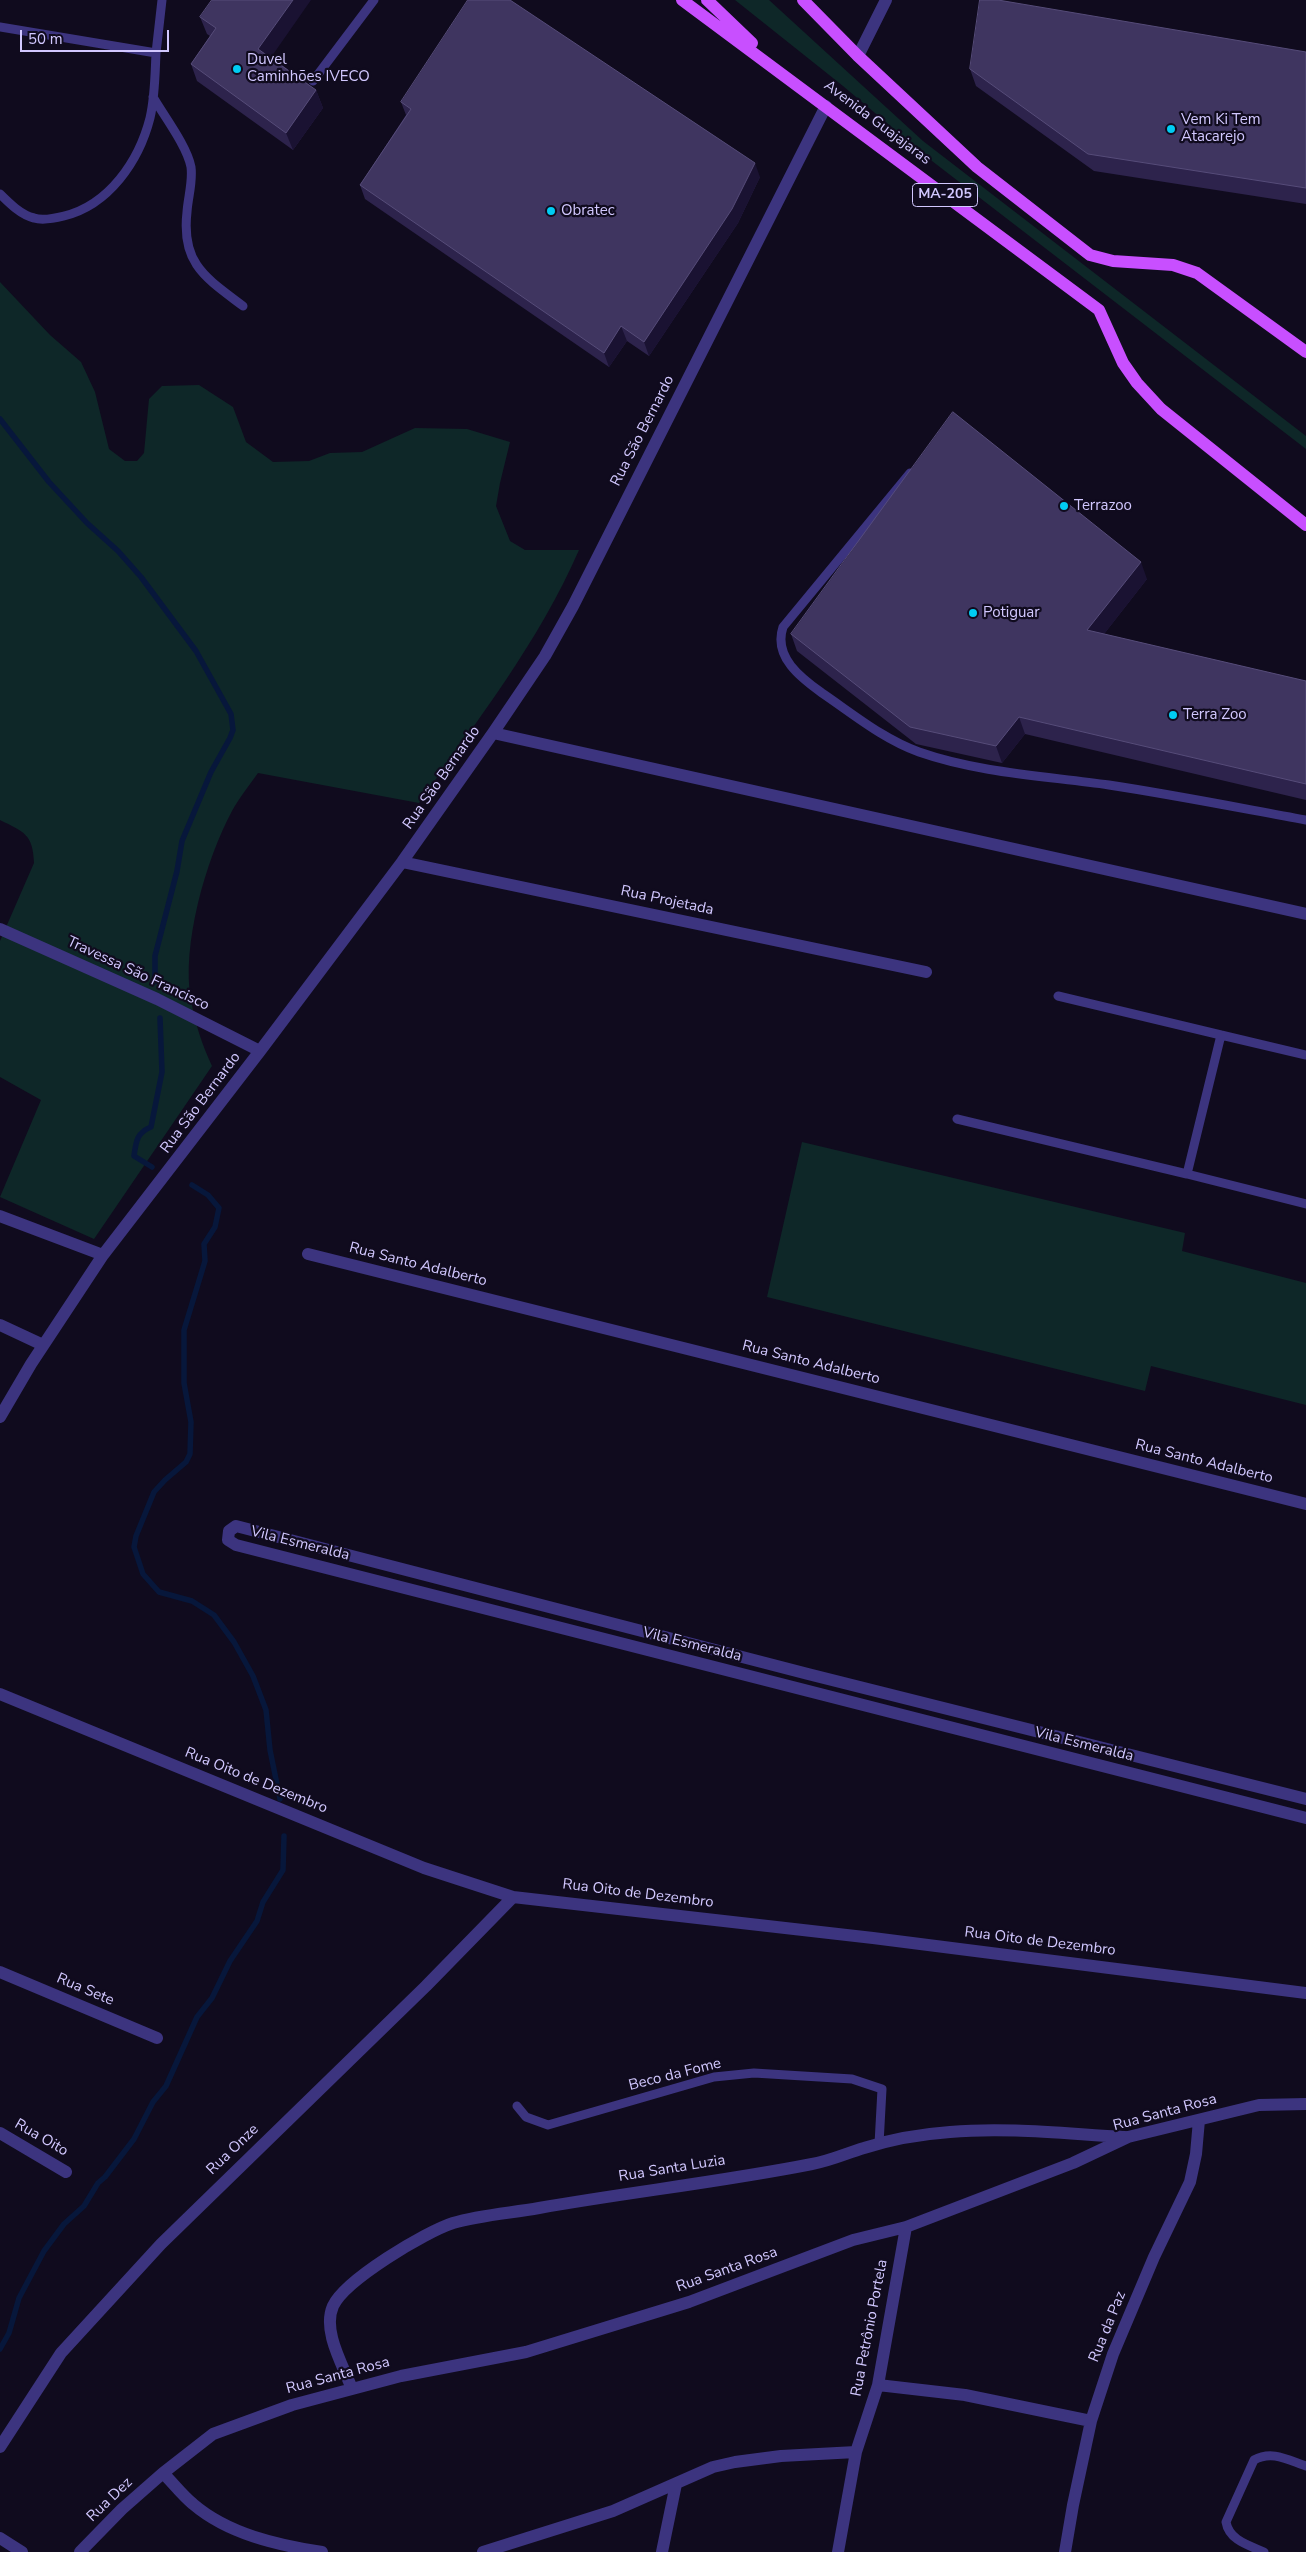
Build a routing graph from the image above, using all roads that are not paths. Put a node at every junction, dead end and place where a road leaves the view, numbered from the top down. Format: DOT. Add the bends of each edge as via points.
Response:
graph roads {
  1 [pos="162,0"];
  2 [pos="374,0"];
  3 [pos="682,0"];
  4 [pos="707,0"];
  5 [pos="796,0"];
  6 [pos="803,0"];
  7 [pos="886,0"];
  8 [pos="0,27"];
  9 [pos="156,53"];
  10 [pos="858,56"];
  11 [pos="791,79"];
  12 [pos="313,81"];
  13 [pos="153,97"];
  14 [pos="826,106"];
  15 [pos="0,194"];
  16 [pos="243,306"];
  17 [pos="1306,352"];
  18 [pos="918,463"];
  19 [pos="1306,525"];
  20 [pos="493,733"];
  21 [pos="1306,820"];
  22 [pos="402,862"];
  23 [pos="1306,914"];
  24 [pos="0,929"];
  25 [pos="926,972"];
  26 [pos="1058,996"];
  27 [pos="1221,1035"];
  28 [pos="260,1051"];
  29 [pos="1306,1056"];
  30 [pos="957,1119"];
  31 [pos="1187,1174"];
  32 [pos="1306,1204"];
  33 [pos="0,1216"];
  34 [pos="308,1254"];
  35 [pos="103,1255"];
  36 [pos="0,1325"];
  37 [pos="43,1345"];
  38 [pos="0,1417"];
  39 [pos="1306,1504"];
  40 [pos="0,1694"];
  41 [pos="903,1698"];
  42 [pos="897,1714"];
  43 [pos="1164,1763"];
  44 [pos="1158,1781"];
  45 [pos="1306,1799"];
  46 [pos="1306,1818"];
  47 [pos="513,1896"];
  48 [pos="0,1972"];
  49 [pos="1306,1993"];
  50 [pos="157,2038"];
  51 [pos="1306,2104"];
  52 [pos="517,2106"];
  53 [pos="1199,2120"];
  54 [pos="0,2133"];
  55 [pos="1128,2137"];
  56 [pos="878,2144"];
  57 [pos="66,2172"];
  58 [pos="906,2227"];
  59 [pos="878,2385"];
  60 [pos="352,2389"];
  61 [pos="1091,2421"];
  62 [pos="0,2447"];
  63 [pos="856,2452"];
  64 [pos="1306,2466"];
  65 [pos="163,2473"];
  66 [pos="676,2484"];
  67 [pos="0,2538"];
  68 [pos="22,2552"];
  69 [pos="80,2552"];
  70 [pos="322,2552"];
  71 [pos="483,2552"];
  72 [pos="662,2552"];
  73 [pos="838,2552"];
  74 [pos="1065,2552"];
  75 [pos="1264,2552"];
  1 -- 9 [label="lane"];
  2 -- 12 [label="lane"];
  3 -- 11 [label="main road, Avenida Guajajaras / MA-205"];
  4 -- 11 [label="main road"];
  5 -- 10 [label="main road"];
  6 -- 10 [label="main road, Avenida Guajajaras / MA-205"];
  7 -- 10 [label="street"];
  8 -- 9 [label="lane"];
  9 -- 13 [label="lane"];
  10 -- 17 [label="main road, Avenida Guajajaras / MA-205" via="977,167 1090,254 1113,261 1173,265 1197,273"];
  11 -- 14 [label="main road, Avenida Guajajaras / MA-205"];
  13 -- 15 [label="lane" via="150,118 129,166 109,192 90,207 55,218 34,218"];
  13 -- 16 [label="lane" via="191,166 185,232 191,259 207,279"];
  14 -- 19 [label="main road, Avenida Guajajaras / MA-205" via="1098,310 1123,363 1136,383 1161,409"];
  14 -- 20 [label="street, Rua São Bernardo" via="573,606"];
  18 -- 21 [label="lane" via="783,627 782,649 800,677 882,734 918,752 974,766 1141,790"];
  20 -- 22 [label="street, Rua São Bernardo"];
  20 -- 23 [label="street"];
  22 -- 25 [label="street, Rua Projetada"];
  22 -- 28 [label="street, Rua São Bernardo"];
  24 -- 28 [label="street, Travessa São Francisco" via="157,999"];
  26 -- 27 [label="lane"];
  27 -- 29 [label="lane"];
  27 -- 31 [label="lane"];
  28 -- 35 [label="street, Rua São Bernardo"];
  30 -- 31 [label="lane"];
  31 -- 32 [label="lane"];
  33 -- 35 [label="street"];
  34 -- 39 [label="street, Rua Santo Adalberto"];
  35 -- 37 [label="street, Rua São Bernardo"];
  36 -- 37 [label="street"];
  37 -- 38 [label="street, Rua São Bernardo"];
  40 -- 47 [label="street, Rua Oito de Dezembro" via="424,1868"];
  41 -- 42 [label="street"];
  41 -- 42 [label="street, Vila Esmeralda" via="236,1526 229,1531 231,1542 244,1547"];
  41 -- 43 [label="street, Vila Esmeralda"];
  42 -- 44 [label="street, Vila Esmeralda"];
  43 -- 44 [label="street"];
  43 -- 45 [label="street, Vila Esmeralda"];
  44 -- 46 [label="street, Vila Esmeralda"];
  47 -- 49 [label="street, Rua Oito de Dezembro"];
  47 -- 62 [label="street, Rua Onze" via="426,1986 161,2244 61,2353"];
  48 -- 50 [label="street, Rua Sete"];
  51 -- 53 [label="street, Rua Santa Rosa" via="1259,2105"];
  52 -- 56 [label="lane, Beco da Fome" via="526,2117 548,2124 714,2077 754,2073 852,2079 882,2089"];
  53 -- 55 [label="street, Rua Santa Rosa"];
  53 -- 61 [label="street, Rua da Paz" via="1190,2182 1154,2256 1113,2354"];
  54 -- 57 [label="street, Rua Oito"];
  55 -- 56 [label="street, Rua Santa Luzia" via="1012,2131 961,2132"];
  55 -- 58 [label="street, Rua Santa Rosa" via="1073,2163"];
  56 -- 60 [label="street, Rua Santa Luzia" via="814,2164 453,2223 417,2238 340,2295 333,2306 331,2333"];
  58 -- 59 [label="street, Rua Petrônio Portela"];
  58 -- 60 [label="street, Rua Santa Rosa" via="853,2240 689,2302 526,2352 401,2376"];
  59 -- 61 [label="street" via="965,2395"];
  59 -- 63 [label="street, Rua Petrônio Portela"];
  60 -- 65 [label="street, Rua Santa Rosa" via="292,2405 213,2434"];
  61 -- 74 [label="street, Rua da Paz"];
  63 -- 66 [label="street" via="735,2462"];
  63 -- 73 [label="street, Rua Petrônio Portela"];
  64 -- 75 [label="lane" via="1275,2455 1264,2455 1254,2460 1226,2522 1227,2531 1235,2538"];
  65 -- 69 [label="street, Rua Dez"];
  65 -- 70 [label="street" via="193,2504 232,2529 295,2548"];
  66 -- 71 [label="street" via="613,2512"];
  66 -- 72 [label="street"];
  67 -- 68 [label="street"];
}
